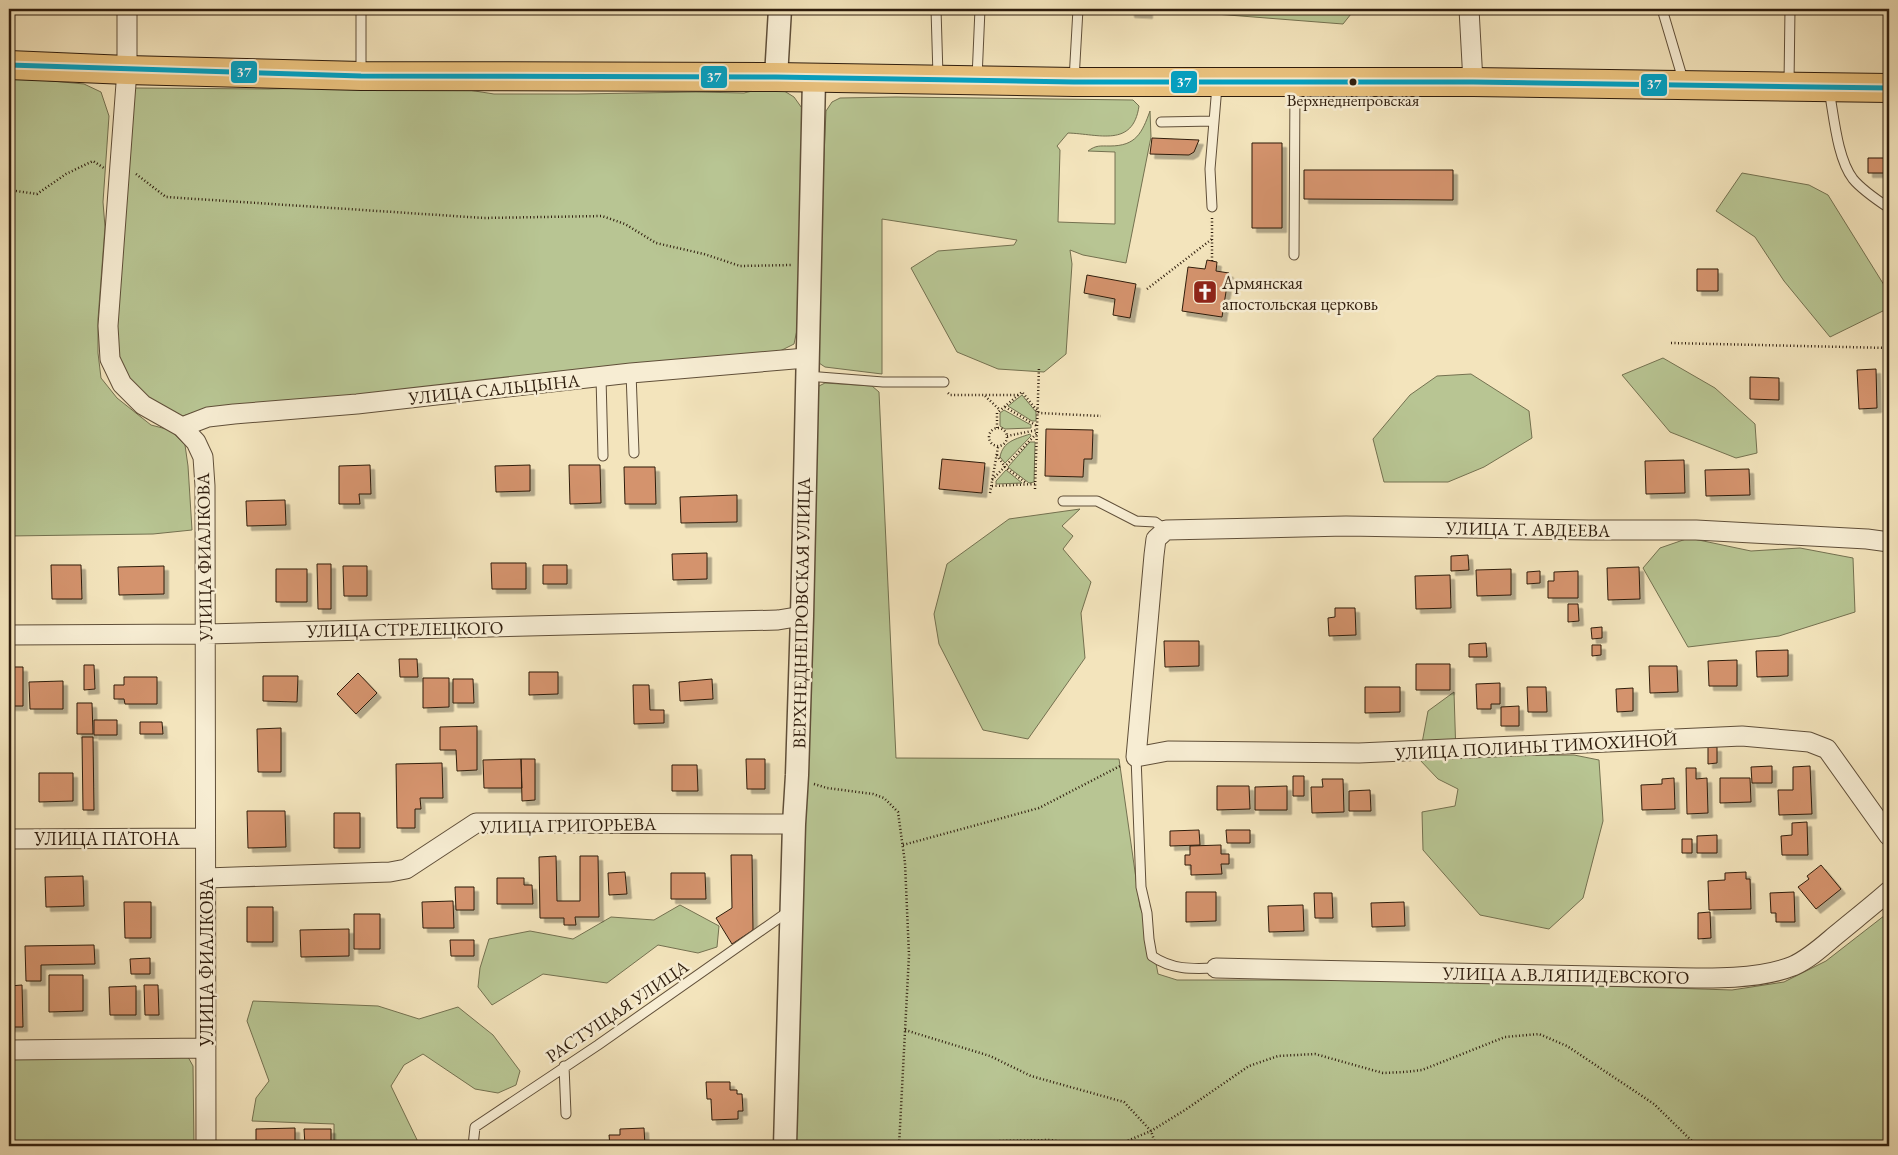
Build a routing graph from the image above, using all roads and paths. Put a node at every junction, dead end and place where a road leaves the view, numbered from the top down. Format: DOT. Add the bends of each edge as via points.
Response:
graph roads {
  1 [pos="127,9"];
  2 [pos="362,9"];
  3 [pos="780,9"];
  4 [pos="936,9"];
  5 [pos="980,9"];
  6 [pos="1078,9"];
  7 [pos="1469,9"];
  8 [pos="1662,9"];
  9 [pos="1790,9"];
  10 [pos="9,65"];
  11 [pos="127,70"];
  12 [pos="361,76"];
  13 [pos="776,77"];
  14 [pos="814,79"];
  15 [pos="938,80"];
  16 [pos="977,81"];
  17 [pos="1074,82"];
  18 [pos="1473,82"];
  19 [pos="1217,83"];
  20 [pos="1295,84"];
  21 [pos="1684,86"];
  22 [pos="1789,87"];
  23 [pos="1828,87"];
  24 [pos="1889,88"];
  25 [pos="1214,121"];
  26 [pos="1161,122"];
  27 [pos="120,172"];
  28 [pos="9,190"];
  29 [pos="1212,207"];
  30 [pos="1889,208"];
  31 [pos="1212,239"];
  32 [pos="1294,255"];
  33 [pos="1212,261"];
  34 [pos="810,265"];
  35 [pos="1147,289"];
  36 [pos="1671,343"];
  37 [pos="1889,348"];
  38 [pos="806,367"];
  39 [pos="1039,367"];
  40 [pos="631,373"];
  41 [pos="601,377"];
  42 [pos="944,382"];
  43 [pos="950,395"];
  44 [pos="984,395"];
  45 [pos="1019,395"];
  46 [pos="1004,407"];
  47 [pos="1000,410"];
  48 [pos="1038,412"];
  49 [pos="1101,416"];
  50 [pos="182,427"];
  51 [pos="997,428"];
  52 [pos="1037,430"];
  53 [pos="1007,436"];
  54 [pos="998,447"];
  55 [pos="634,454"];
  56 [pos="996,455"];
  57 [pos="603,456"];
  58 [pos="1005,467"];
  59 [pos="992,480"];
  60 [pos="1027,484"];
  61 [pos="1035,484"];
  62 [pos="991,486"];
  63 [pos="1035,489"];
  64 [pos="990,493"];
  65 [pos="1063,502"];
  66 [pos="1166,530"];
  67 [pos="1889,542"];
  68 [pos="802,616"];
  69 [pos="206,634"];
  70 [pos="9,636"];
  71 [pos="1136,757"];
  72 [pos="798,775"];
  73 [pos="794,824"];
  74 [pos="1889,836"];
  75 [pos="205,838"];
  76 [pos="9,839"];
  77 [pos="902,846"];
  78 [pos="206,878"];
  79 [pos="1889,891"];
  80 [pos="792,910"];
  81 [pos="1216,968"];
  82 [pos="905,1030"];
  83 [pos="206,1048"];
  84 [pos="9,1050"];
  85 [pos="564,1066"];
  86 [pos="566,1114"];
  87 [pos="1151,1131"];
  88 [pos="206,1146"];
  89 [pos="473,1146"];
  90 [pos="786,1146"];
  91 [pos="899,1146"];
  92 [pos="979,1146"];
  93 [pos="1156,1146"];
  94 [pos="1697,1146"];
  1 -- 11 [label="street, УЛИЦА ФИАЛКОВА"];
  2 -- 12 [label="lane"];
  3 -- 13 [label="street"];
  4 -- 15 [label="lane"];
  5 -- 16 [label="lane"];
  6 -- 17 [label="lane"];
  7 -- 18 [label="street"];
  8 -- 21 [label="lane"];
  9 -- 22 [label="lane"];
  10 -- 11 [label="main road"];
  11 -- 12 [label="main road"];
  11 -- 27 [label="street, УЛИЦА ФИАЛКОВА"];
  12 -- 13 [label="main road"];
  13 -- 14 [label="main road"];
  14 -- 15 [label="main road"];
  14 -- 34 [label="street, ВЕРХНЕДНЕПРОВСКАЯ УЛИЦА"];
  15 -- 16 [label="main road"];
  16 -- 17 [label="main road"];
  17 -- 19 [label="main road"];
  18 -- 20 [label="main road"];
  18 -- 21 [label="main road"];
  19 -- 20 [label="main road"];
  19 -- 25 [label="lane"];
  20 -- 32 [label="lane"];
  21 -- 22 [label="main road"];
  22 -- 23 [label="main road"];
  23 -- 24 [label="main road"];
  23 -- 30 [label="lane" via="1842,158 1853,179"];
  25 -- 26 [label="lane"];
  25 -- 29 [label="lane" via="1210,168"];
  27 -- 28 [label="path" via="108,170 92,161 37,194"];
  27 -- 34 [label="path" via="135,173 166,197 484,218 602,216 625,224 656,243 740,266"];
  27 -- 50 [label="street, УЛИЦА ФИАЛКОВА" via="108,326 110,360 122,384 143,405"];
  29 -- 31 [label="path"];
  31 -- 33 [label="path"];
  31 -- 35 [label="path"];
  34 -- 38 [label="street, ВЕРХНЕДНЕПРОВСКАЯ УЛИЦА"];
  36 -- 37 [label="path"];
  38 -- 40 [label="street, УЛИЦА САЛЬЦЫНА"];
  38 -- 42 [label="lane" via="883,382"];
  38 -- 68 [label="street, ВЕРХНЕДНЕПРОВСКАЯ УЛИЦА"];
  39 -- 48 [label="path"];
  40 -- 41 [label="street, УЛИЦА САЛЬЦЫНА"];
  40 -- 55 [label="lane"];
  41 -- 50 [label="street, УЛИЦА САЛЬЦЫНА" via="208,417"];
  41 -- 57 [label="lane"];
  43 -- 44 [label="path"];
  44 -- 45 [label="path"];
  44 -- 47 [label="path"];
  45 -- 46 [label="path"];
  45 -- 48 [label="path" via="1022,392"];
  46 -- 47 [label="path"];
  46 -- 52 [label="path"];
  47 -- 51 [label="path"];
  48 -- 49 [label="path"];
  48 -- 52 [label="path"];
  50 -- 69 [label="street, УЛИЦА ФИАЛКОВА" via="196,442 203,457"];
  51 -- 53 [label="path"];
  51 -- 54 [label="path" via="990,433 989,439"];
  52 -- 53 [label="path"];
  52 -- 58 [label="path"];
  52 -- 61 [label="path"];
  53 -- 54 [label="path" via="1005,443"];
  54 -- 56 [label="path"];
  56 -- 58 [label="path"];
  56 -- 59 [label="path"];
  58 -- 59 [label="path"];
  58 -- 60 [label="path"];
  59 -- 62 [label="path"];
  60 -- 61 [label="path"];
  60 -- 62 [label="path"];
  61 -- 63 [label="path"];
  62 -- 64 [label="path"];
  65 -- 66 [label="lane" via="1097,501 1136,521 1155,522"];
  66 -- 67 [label="street, УЛИЦА Т. АВДЕЕВА" via="1346,526 1696,530"];
  66 -- 71 [label="street" via="1156,539"];
  68 -- 69 [label="street, УЛИЦА СТРЕЛЕЦКОГО" via="778,620"];
  68 -- 72 [label="street, ВЕРХНЕДНЕПРОВСКАЯ УЛИЦА"];
  69 -- 70 [label="street, УЛИЦА СТРЕЛЕЦКОГО"];
  69 -- 75 [label="street, УЛИЦА ФИАЛКОВА"];
  71 -- 74 [label="street, УЛИЦА ПОЛИНЫ ТИМОХИНОЙ" via="1168,751 1359,754 1742,736 1809,742 1827,749"];
  71 -- 77 [label="path" via="1039,808"];
  71 -- 81 [label="lane" via="1141,888 1148,913 1152,956 1164,964 1185,970"];
  72 -- 73 [label="street, ВЕРХНЕДНЕПРОВСКАЯ УЛИЦА"];
  72 -- 77 [label="path" via="812,784 884,798 898,812"];
  73 -- 78 [label="street, УЛИЦА ГРИГОРЬЕВА" via="476,823 406,869"];
  73 -- 80 [label="street, ВЕРХНЕДНЕПРОВСКАЯ УЛИЦА"];
  75 -- 76 [label="street, УЛИЦА ПАТОНА"];
  75 -- 78 [label="street, УЛИЦА ФИАЛКОВА"];
  77 -- 82 [label="path" via="909,955"];
  78 -- 83 [label="street, УЛИЦА ФИАЛКОВА"];
  79 -- 81 [label="street, УЛИЦА А.В.ЛЯПИДЕВСКОГО" via="1813,954 1775,972 1754,975 1642,977"];
  80 -- 85 [label="lane, РАСТУЩАЯ УЛИЦА"];
  80 -- 90 [label="street, ВЕРХНЕДНЕПРОВСКАЯ УЛИЦА"];
  82 -- 87 [label="path" via="990,1056 1031,1076 1124,1102"];
  82 -- 91 [label="path"];
  83 -- 84 [label="street"];
  83 -- 88 [label="street, УЛИЦА ФИАЛКОВА"];
  85 -- 86 [label="lane"];
  85 -- 89 [label="lane, РАСТУЩАЯ УЛИЦА" via="475,1127"];
  87 -- 92 [label="path" via="1127,1141 1100,1146 1050,1140 998,1141"];
  87 -- 93 [label="path"];
  87 -- 94 [label="path" via="1248,1066 1278,1056 1315,1054 1383,1073 1405,1072 1422,1070 1505,1037 1539,1034 1568,1046 1654,1104"];
}
